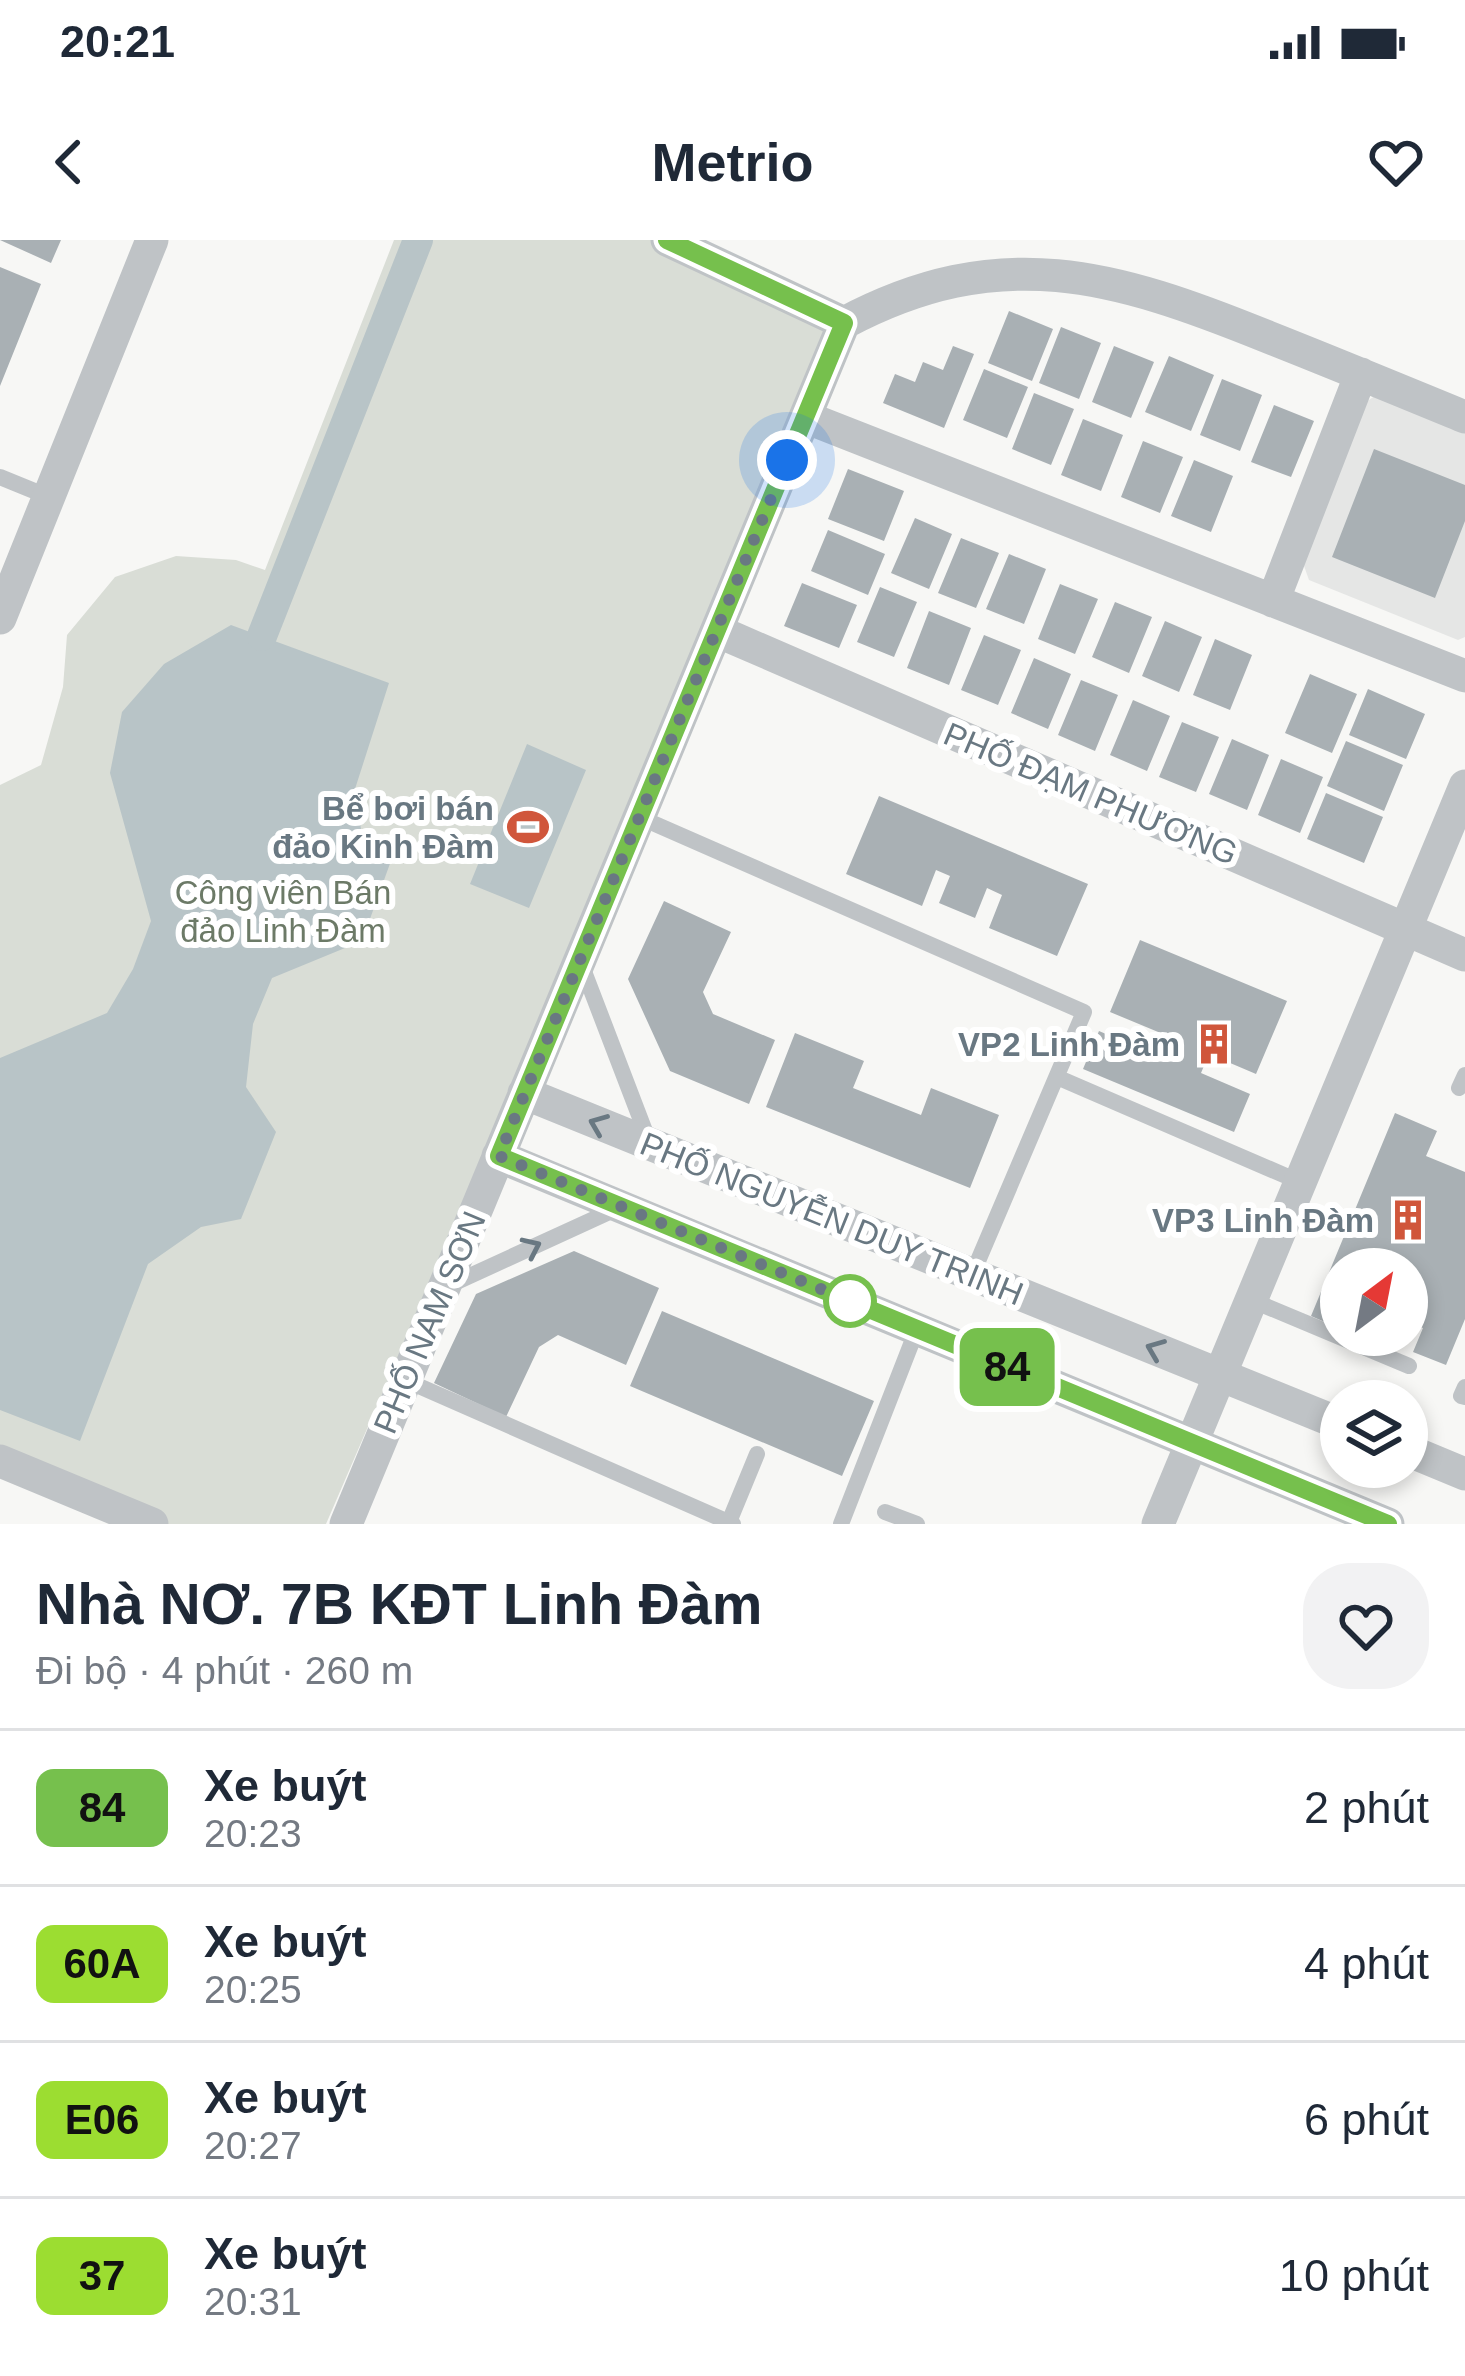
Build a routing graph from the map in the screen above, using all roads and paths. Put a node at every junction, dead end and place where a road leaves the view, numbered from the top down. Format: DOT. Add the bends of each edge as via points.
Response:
graph roads {
  1 [pos="152,240"];
  2 [pos="667,240"];
  3 [pos="844,323"];
  4 [pos="1360,374"];
  5 [pos="805,417"];
  6 [pos="1465,417"];
  7 [pos="0,477"];
  8 [pos="49,497"];
  9 [pos="1273,601"];
  10 [pos="0,618"];
  11 [pos="716,631"];
  12 [pos="1465,676"];
  13 [pos="1463,800"];
  14 [pos="639,817"];
  15 [pos="1406,929"];
  16 [pos="1465,955"];
  17 [pos="580,960"];
  18 [pos="1058,1078"];
  19 [pos="524,1093"];
  20 [pos="651,1145"];
  21 [pos="499,1156"];
  22 [pos="1300,1182"];
  23 [pos="620,1206"];
  24 [pos="972,1275"];
  25 [pos="444,1287"];
  26 [pos="1251,1300"];
  27 [pos="916,1329"];
  28 [pos="1408,1366"];
  29 [pos="1220,1375"];
  30 [pos="405,1380"];
  31 [pos="1465,1387"];
  32 [pos="1465,1397"];
  33 [pos="1320,1415"];
  34 [pos="1192,1443"];
  35 [pos="758,1454"];
  36 [pos="1428,1459"];
  37 [pos="0,1461"];
  38 [pos="1465,1474"];
  39 [pos="885,1512"];
  40 [pos="731,1523"];
  41 [pos="152,1524"];
  42 [pos="346,1524"];
  43 [pos="841,1524"];
  44 [pos="917,1524"];
  45 [pos="1158,1524"];
  46 [pos="1388,1524"];
  1 -- 8 [label="street"];
  2 -- 3 [label="street"];
  3 -- 4 [label="street" via="939,283 1009,272 1085,276 1170,297"];
  3 -- 5 [label="street, PHỐ NAM SƠN"];
  4 -- 6 [label="street"];
  4 -- 9 [label="street"];
  5 -- 9 [label="street"];
  5 -- 11 [label="street, PHỐ NAM SƠN"];
  7 -- 8 [label="lane"];
  8 -- 10 [label="street"];
  9 -- 12 [label="street"];
  11 -- 14 [label="street, PHỐ NAM SƠN"];
  11 -- 15 [label="street, PHỐ ĐẠM PHƯƠNG"];
  13 -- 15 [label="street"];
  14 -- 17 [label="street, PHỐ NAM SƠN"];
  14 -- 18 [label="lane" via="1084,1012"];
  15 -- 16 [label="street, PHỐ ĐẠM PHƯƠNG"];
  15 -- 22 [label="street"];
  17 -- 19 [label="street, PHỐ NAM SƠN"];
  17 -- 20 [label="lane"];
  18 -- 22 [label="lane"];
  18 -- 24 [label="lane"];
  20 -- 19 [label="street, PHỐ NGUYỄN DUY TRINH, one-way"];
  19 -- 21 [label="street, PHỐ NAM SƠN"];
  20 -- 24 [label="street, PHỐ NGUYỄN DUY TRINH"];
  21 -- 23 [label="street, PHỐ NGUYỄN DUY TRINH"];
  21 -- 25 [label="street, PHỐ NAM SƠN"];
  22 -- 26 [label="street"];
  25 -- 23 [label="lane, one-way"];
  23 -- 27 [label="street, PHỐ NGUYỄN DUY TRINH"];
  29 -- 24 [label="street, PHỐ NGUYỄN DUY TRINH, one-way"];
  25 -- 30 [label="street, PHỐ NAM SƠN"];
  26 -- 28 [label="lane"];
  26 -- 29 [label="street"];
  27 -- 34 [label="street, PHỐ NGUYỄN DUY TRINH"];
  27 -- 43 [label="lane"];
  29 -- 33 [label="street, PHỐ NGUYỄN DUY TRINH"];
  29 -- 34 [label="street"];
  30 -- 40 [label="lane"];
  30 -- 42 [label="street, PHỐ NAM SƠN"];
  31 -- 32 [label="lane"];
  34 -- 45 [label="street"];
  34 -- 46 [label="street, PHỐ NGUYỄN DUY TRINH"];
  35 -- 40 [label="lane"];
  36 -- 38 [label="street"];
  37 -- 41 [label="street"];
  39 -- 44 [label="lane"];
}
